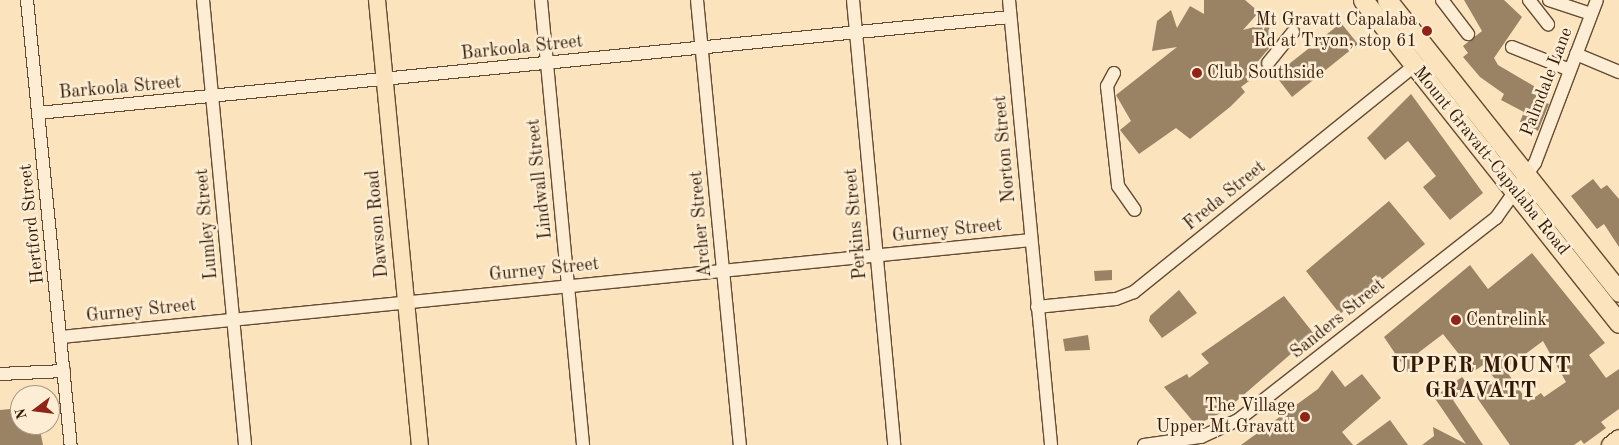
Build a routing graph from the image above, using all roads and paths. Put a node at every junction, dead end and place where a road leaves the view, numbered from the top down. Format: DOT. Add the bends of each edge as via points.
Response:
graph roads {
  1 [pos="27,0"];
  2 [pos="203,0"];
  3 [pos="377,0"];
  4 [pos="541,0"];
  5 [pos="697,0"];
  6 [pos="852,0"];
  7 [pos="1009,0"];
  8 [pos="1363,0"];
  9 [pos="1387,0"];
  10 [pos="1442,0"];
  11 [pos="1529,0"];
  12 [pos="1549,0"];
  13 [pos="1597,0"];
  14 [pos="1591,14"];
  15 [pos="1010,17"];
  16 [pos="1548,24"];
  17 [pos="856,32"];
  18 [pos="1293,32"];
  19 [pos="1468,34"];
  20 [pos="1512,47"];
  21 [pos="702,48"];
  22 [pos="1576,54"];
  23 [pos="546,63"];
  24 [pos="1268,63"];
  25 [pos="1415,65"];
  26 [pos="1570,70"];
  27 [pos="1619,72"];
  28 [pos="1114,74"];
  29 [pos="385,80"];
  30 [pos="212,97"];
  31 [pos="38,113"];
  32 [pos="1528,176"];
  33 [pos="1518,192"];
  34 [pos="1135,210"];
  35 [pos="1031,240"];
  36 [pos="877,256"];
  37 [pos="723,271"];
  38 [pos="568,285"];
  39 [pos="1619,292"];
  40 [pos="406,302"];
  41 [pos="1037,307"];
  42 [pos="233,320"];
  43 [pos="1619,323"];
  44 [pos="61,337"];
  45 [pos="64,370"];
  46 [pos="0,374"];
  47 [pos="1619,438"];
  48 [pos="71,445"];
  49 [pos="245,445"];
  50 [pos="420,445"];
  51 [pos="583,445"];
  52 [pos="740,445"];
  53 [pos="894,445"];
  54 [pos="1051,445"];
  55 [pos="1144,445"];
  56 [pos="1610,445"];
  1 -- 31 [label="street, Hertford Street"];
  2 -- 30 [label="street, Lumley Street"];
  3 -- 29 [label="main road, Dawson Road"];
  4 -- 23 [label="street, Lindwall Street"];
  5 -- 21 [label="street, Archer Street"];
  6 -- 17 [label="street, Perkins Street"];
  7 -- 15 [label="street, Norton Street"];
  8 -- 25 [label="highway, Mount Gravatt-Capalaba Road"];
  9 -- 32 [label="highway, Mount Gravatt-Capalaba Road"];
  10 -- 19 [label="street"];
  11 -- 16 [label="street"];
  12 -- 14 [label="street"];
  13 -- 14 [label="street, Palmdale Lane"];
  14 -- 22 [label="street, Palmdale Lane"];
  15 -- 17 [label="street, Barkoola Street"];
  15 -- 35 [label="street, Norton Street"];
  17 -- 21 [label="street, Barkoola Street"];
  17 -- 36 [label="street, Perkins Street"];
  18 -- 24 [label="street"];
  20 -- 26 [label="street"];
  21 -- 23 [label="street, Barkoola Street"];
  21 -- 37 [label="street, Archer Street"];
  22 -- 26 [label="street, Palmdale Lane"];
  22 -- 27 [label="street"];
  23 -- 29 [label="street, Barkoola Street"];
  23 -- 38 [label="street, Lindwall Street"];
  25 -- 33 [label="highway, Mount Gravatt-Capalaba Road"];
  25 -- 41 [label="street, Freda Street" via="1134,292 1116,298"];
  26 -- 32 [label="street, Palmdale Lane"];
  28 -- 34 [label="street" via="1108,86 1118,186"];
  29 -- 30 [label="street, Barkoola Street"];
  29 -- 40 [label="main road, Dawson Road"];
  30 -- 31 [label="street, Barkoola Street"];
  30 -- 42 [label="street, Lumley Street"];
  31 -- 44 [label="street, Hertford Street"];
  32 -- 33 [label="street, Sanders Street"];
  32 -- 39 [label="highway, Mount Gravatt-Capalaba Road"];
  33 -- 43 [label="highway, Mount Gravatt-Capalaba Road"];
  33 -- 55 [label="street, Sanders Street" via="1496,218 1238,420 1201,437"];
  35 -- 36 [label="street, Gurney Street"];
  35 -- 41 [label="street, Norton Street"];
  36 -- 37 [label="street, Gurney Street"];
  36 -- 53 [label="street, Perkins Street"];
  37 -- 38 [label="street, Gurney Street"];
  37 -- 52 [label="street, Archer Street"];
  38 -- 40 [label="street, Gurney Street"];
  38 -- 51 [label="street, Lindwall Street"];
  40 -- 42 [label="street, Gurney Street"];
  40 -- 50 [label="main road, Dawson Road"];
  41 -- 54 [label="street, Norton Street"];
  42 -- 44 [label="street, Gurney Street"];
  42 -- 49 [label="street, Lumley Street"];
  44 -- 45 [label="street, Hertford Street"];
  45 -- 46 [label="street"];
  45 -- 48 [label="street, Hertford Street"];
  47 -- 56 [label="main road"];
}
